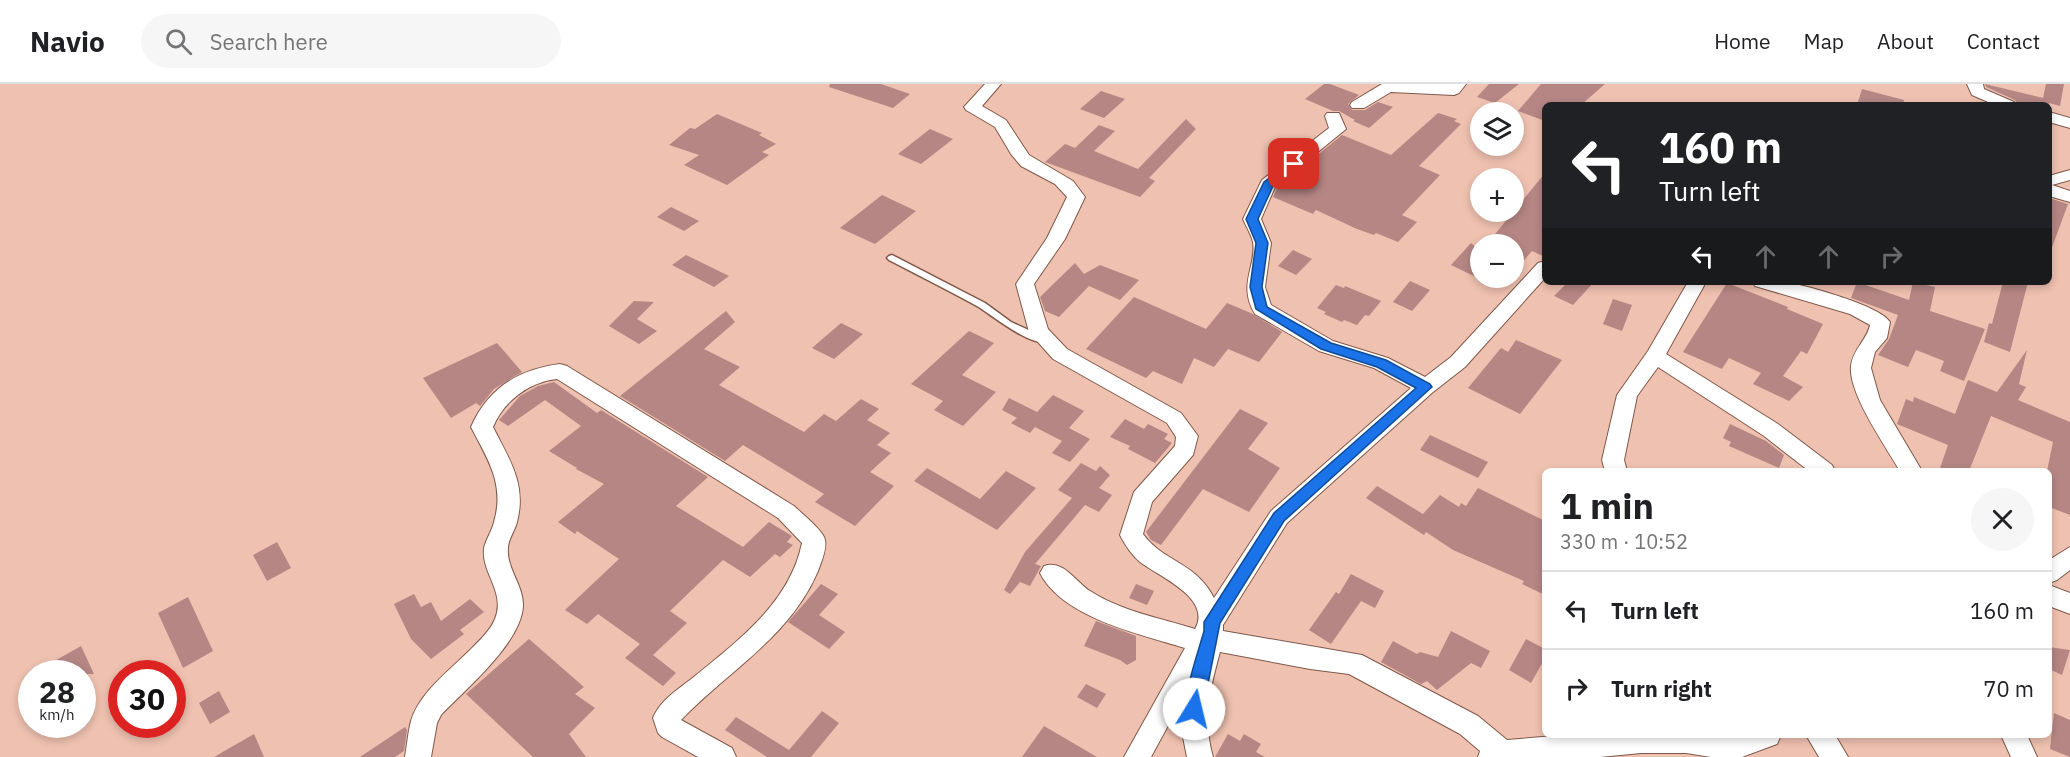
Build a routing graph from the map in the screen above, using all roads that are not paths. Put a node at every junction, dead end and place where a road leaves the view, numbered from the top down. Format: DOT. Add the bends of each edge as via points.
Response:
graph roads {
  1 [pos="993,84"];
  2 [pos="1458,84"];
  3 [pos="1975,84"];
  4 [pos="1386,85"];
  5 [pos="1999,102"];
  6 [pos="1358,105"];
  7 [pos="1333,116"];
  8 [pos="2052,118"];
  9 [pos="2070,123"];
  10 [pos="2070,175"];
  11 [pos="2052,181"];
  12 [pos="2052,191"];
  13 [pos="2070,197"];
  14 [pos="892,258"];
  15 [pos="1542,270"];
  16 [pos="1695,285"];
  17 [pos="1773,285"];
  18 [pos="1046,341"];
  19 [pos="1655,356"];
  20 [pos="1425,387"];
  21 [pos="1616,468"];
  22 [pos="1820,468"];
  23 [pos="1909,468"];
  24 [pos="2070,557"];
  25 [pos="2052,571"];
  26 [pos="1052,573"];
  27 [pos="2052,596"];
  28 [pos="2070,604"];
  29 [pos="1208,635"];
  30 [pos="1761,738"];
  31 [pos="1822,738"];
  32 [pos="2015,738"];
  33 [pos="1729,752"];
  34 [pos="1497,755"];
  35 [pos="418,757"];
  36 [pos="723,757"];
  37 [pos="1137,757"];
  38 [pos="1200,757"];
  39 [pos="1834,757"];
  40 [pos="2024,757"];
  1 -- 18 [label="street" via="972,107 998,120 1028,163 1071,187 1076,197 1056,239 1025,284 1039,332"];
  2 -- 4 [label="street" via="1454,90"];
  3 -- 5 [label="street" via="1977,92"];
  4 -- 6 [label="street"];
  7 -- 20 [label="street" via="1338,129 1268,184 1252,219 1262,243 1256,287 1262,309 1326,346 1382,363"];
  8 -- 9 [label="street"];
  10 -- 11 [label="street"];
  12 -- 13 [label="street"];
  14 -- 18 [label="lane" via="982,304 1008,324"];
  15 -- 20 [label="street" via="1458,362"];
  16 -- 19 [label="street"];
  17 -- 23 [label="street" via="1857,309 1880,322 1877,338 1866,349 1861,368 1870,401"];
  18 -- 29 [label="street" via="1060,354 1174,418 1187,436 1185,449 1142,498 1131,535 1142,551 1198,587 1209,611"];
  19 -- 21 [label="street" via="1627,395 1612,460"];
  19 -- 22 [label="street" via="1771,430"];
  20 -- 29 [label="street" via="1279,517"];
  24 -- 25 [label="street"];
  26 -- 29 [label="street" via="1099,610"];
  27 -- 28 [label="street"];
  29 -- 34 [label="street" via="1310,658 1353,663 1469,724"];
  29 -- 37 [label="street"];
  29 -- 38 [label="street" via="1194,709"];
  30 -- 33 [label="street"];
  31 -- 39 [label="street"];
  32 -- 40 [label="street"];
  33 -- 34 [label="street" via="1686,741 1641,741"];
  35 -- 36 [label="street" via="424,720 432,707 493,643 506,624 511,606 496,556 506,520 508,479 482,427 485,417 502,397 533,375 560,371 786,512 814,540 813,555 802,581 759,637 666,718 671,728"];
}
